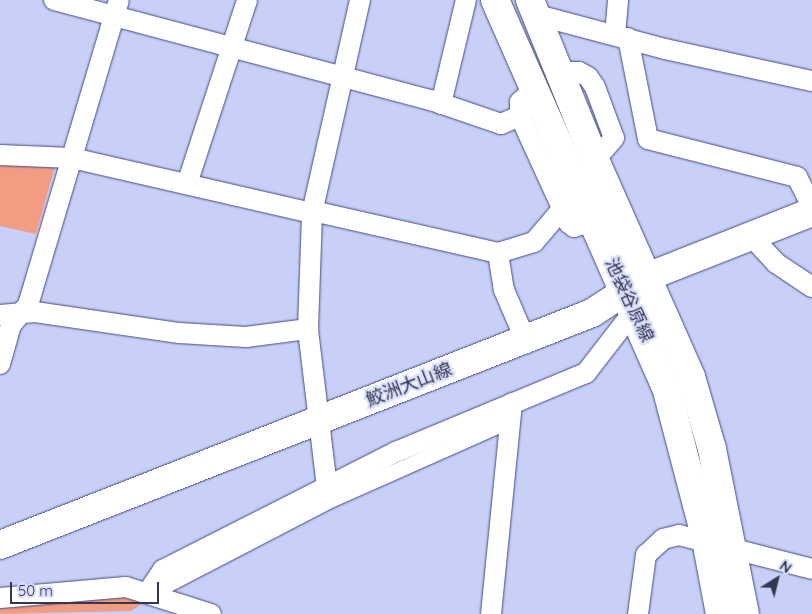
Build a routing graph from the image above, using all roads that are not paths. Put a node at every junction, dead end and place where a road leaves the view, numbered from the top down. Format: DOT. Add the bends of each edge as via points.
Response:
graph roads {
  1 [pos="54,0"];
  2 [pos="247,0"];
  3 [pos="360,0"];
  4 [pos="466,0"];
  5 [pos="495,0"];
  6 [pos="618,0"];
  7 [pos="534,7"];
  8 [pos="117,8"];
  9 [pos="621,37"];
  10 [pos="231,47"];
  11 [pos="343,76"];
  12 [pos="812,81"];
  13 [pos="535,88"];
  14 [pos="441,104"];
  15 [pos="520,116"];
  16 [pos="0,155"];
  17 [pos="72,158"];
  18 [pos="187,184"];
  19 [pos="812,206"];
  20 [pos="563,208"];
  21 [pos="312,212"];
  22 [pos="812,212"];
  23 [pos="593,221"];
  24 [pos="751,236"];
  25 [pos="498,253"];
  26 [pos="647,277"];
  27 [pos="812,287"];
  28 [pos="630,302"];
  29 [pos="10,315"];
  30 [pos="308,329"];
  31 [pos="525,339"];
  32 [pos="0,364"];
  33 [pos="511,411"];
  34 [pos="317,421"];
  35 [pos="327,487"];
  36 [pos="706,540"];
  37 [pos="0,545"];
  38 [pos="732,547"];
  39 [pos="812,569"];
  40 [pos="157,588"];
  41 [pos="0,598"];
  42 [pos="211,614"];
  43 [pos="491,614"];
  44 [pos="638,614"];
  45 [pos="720,614"];
  46 [pos="745,614"];
  1 -- 8 [label="street"];
  2 -- 10 [label="street"];
  3 -- 11 [label="street"];
  4 -- 14 [label="street"];
  5 -- 13 [label="main road, 池袋谷原線"];
  6 -- 9 [label="street"];
  7 -- 9 [label="street"];
  7 -- 26 [label="main road, 池袋谷原線" via="595,160"];
  8 -- 10 [label="street"];
  8 -- 17 [label="street"];
  9 -- 12 [label="street"];
  9 -- 19 [label="street" via="648,139 797,177"];
  10 -- 11 [label="street"];
  10 -- 18 [label="street"];
  11 -- 14 [label="street"];
  11 -- 21 [label="street"];
  13 -- 15 [label="street" via="520,102"];
  13 -- 23 [label="main road, 池袋谷原線"];
  14 -- 15 [label="street" via="501,124"];
  15 -- 20 [label="street"];
  16 -- 17 [label="street"];
  17 -- 18 [label="street"];
  17 -- 29 [label="street" via="28,305"];
  18 -- 21 [label="street"];
  20 -- 23 [label="street" via="574,227"];
  20 -- 25 [label="street" via="534,242"];
  21 -- 25 [label="street"];
  21 -- 30 [label="street"];
  22 -- 24 [label="main road, 鮫洲大山線"];
  23 -- 28 [label="main road, 池袋谷原線"];
  24 -- 26 [label="main road, 鮫洲大山線"];
  24 -- 27 [label="street" via="776,263"];
  25 -- 31 [label="street" via="504,290"];
  26 -- 28 [label="main road, 鮫洲大山線"];
  26 -- 38 [label="main road, 池袋谷原線" via="676,336 703,413"];
  28 -- 31 [label="main road, 鮫洲大山線"];
  28 -- 33 [label="street" via="586,373"];
  28 -- 36 [label="main road, 池袋谷原線" via="666,387"];
  29 -- 30 [label="street" via="35,312 179,333 236,336"];
  29 -- 32 [label="street" via="11,325"];
  30 -- 34 [label="street"];
  31 -- 34 [label="main road, 鮫洲大山線"];
  33 -- 35 [label="street" via="396,452"];
  33 -- 40 [label="street"];
  33 -- 43 [label="street"];
  34 -- 35 [label="street"];
  34 -- 37 [label="main road, 鮫洲大山線"];
  35 -- 40 [label="street" via="164,570"];
  36 -- 38 [label="street"];
  36 -- 44 [label="street" via="679,535 663,539 651,549 643,563"];
  36 -- 45 [label="main road, 池袋谷原線"];
  38 -- 39 [label="street"];
  38 -- 46 [label="main road, 池袋谷原線"];
  40 -- 41 [label="street" via="126,587"];
  40 -- 42 [label="street"];
}
